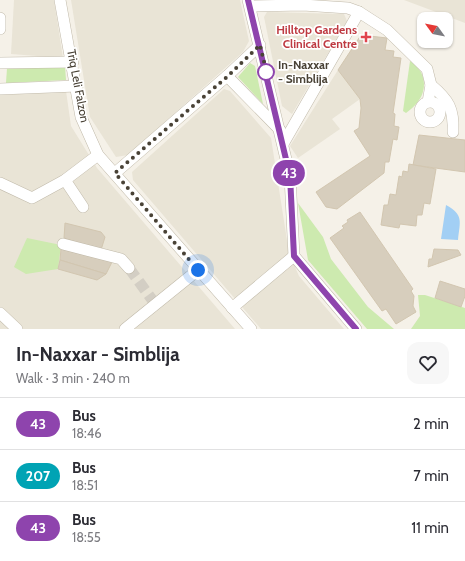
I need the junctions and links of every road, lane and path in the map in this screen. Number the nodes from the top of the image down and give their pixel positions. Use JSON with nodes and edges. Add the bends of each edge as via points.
{"nodes":[{"id":1,"x":60,"y":0,"type":"edge"},
{"id":2,"x":249,"y":3,"type":"edge"},
{"id":3,"x":359,"y":12,"type":"junction"},
{"id":4,"x":260,"y":45,"type":"junction"},
{"id":5,"x":73,"y":62,"type":"junction"},
{"id":6,"x":0,"y":63,"type":"edge"},
{"id":7,"x":228,"y":76,"type":"junction"},
{"id":8,"x":431,"y":85,"type":"junction"},
{"id":9,"x":77,"y":86,"type":"junction"},
{"id":10,"x":0,"y":89,"type":"edge"},
{"id":11,"x":428,"y":102,"type":"dead end"},
{"id":12,"x":280,"y":131,"type":"junction"},
{"id":13,"x":453,"y":132,"type":"dead end"},
{"id":14,"x":283,"y":144,"type":"junction"},
{"id":15,"x":98,"y":155,"type":"junction"},
{"id":16,"x":115,"y":173,"type":"junction"},
{"id":17,"x":65,"y":180,"type":"junction"},
{"id":18,"x":0,"y":183,"type":"edge"},
{"id":19,"x":83,"y":207,"type":"dead end"},
{"id":20,"x":63,"y":244,"type":"dead end"},
{"id":21,"x":294,"y":256,"type":"junction"},
{"id":22,"x":129,"y":268,"type":"tunnel mouth"},
{"id":23,"x":198,"y":270,"type":"junction"},
{"id":24,"x":232,"y":308,"type":"junction"},
{"id":25,"x":0,"y":313,"type":"edge"},
{"id":26,"x":17,"y":329,"type":"edge"},
{"id":27,"x":125,"y":329,"type":"edge"},
{"id":28,"x":250,"y":329,"type":"edge"},
{"id":29,"x":356,"y":329,"type":"edge"}],
"edges":[{"from":1,"to":5,"type":"street","name":"Triq Leli Falzon"},
{"from":2,"to":3,"type":"street","via":[[348,8]]},
{"from":2,"to":4,"type":"street"},
{"from":3,"to":8,"type":"street","via":[[387,30],[404,45],[426,70]]},
{"from":3,"to":14,"type":"street"},
{"from":4,"to":7,"type":"street"},
{"from":4,"to":12,"type":"street"},
{"from":5,"to":6,"type":"street"},
{"from":5,"to":9,"type":"street","name":"Triq Leli Falzon"},
{"from":7,"to":12,"type":"street"},
{"from":7,"to":16,"type":"street"},
{"from":8,"to":11,"type":"street"},
{"from":8,"to":13,"type":"street","via":[[450,105],[454,115]]},
{"from":9,"to":10,"type":"street"},
{"from":9,"to":15,"type":"street","name":"Triq Leli Falzon","via":[[81,117]]},
{"from":12,"to":14,"type":"street"},
{"from":14,"to":21,"type":"street","via":[[290,176]]},
{"from":15,"to":16,"type":"street","name":"Triq Leli Falzon"},
{"from":15,"to":17,"type":"street"},
{"from":16,"to":23,"type":"street","name":"Triq Leli Falzon"},
{"from":17,"to":18,"type":"street","via":[[32,198]]},
{"from":17,"to":19,"type":"street"},
{"from":20,"to":22,"type":"street","via":[[121,259]]},
{"from":21,"to":24,"type":"street"},
{"from":21,"to":29,"type":"street"},
{"from":23,"to":24,"type":"street","name":"Triq Leli Falzon"},
{"from":23,"to":27,"type":"street"},
{"from":24,"to":28,"type":"street","name":"Triq Leli Falzon"},
{"from":25,"to":26,"type":"street"}]}
